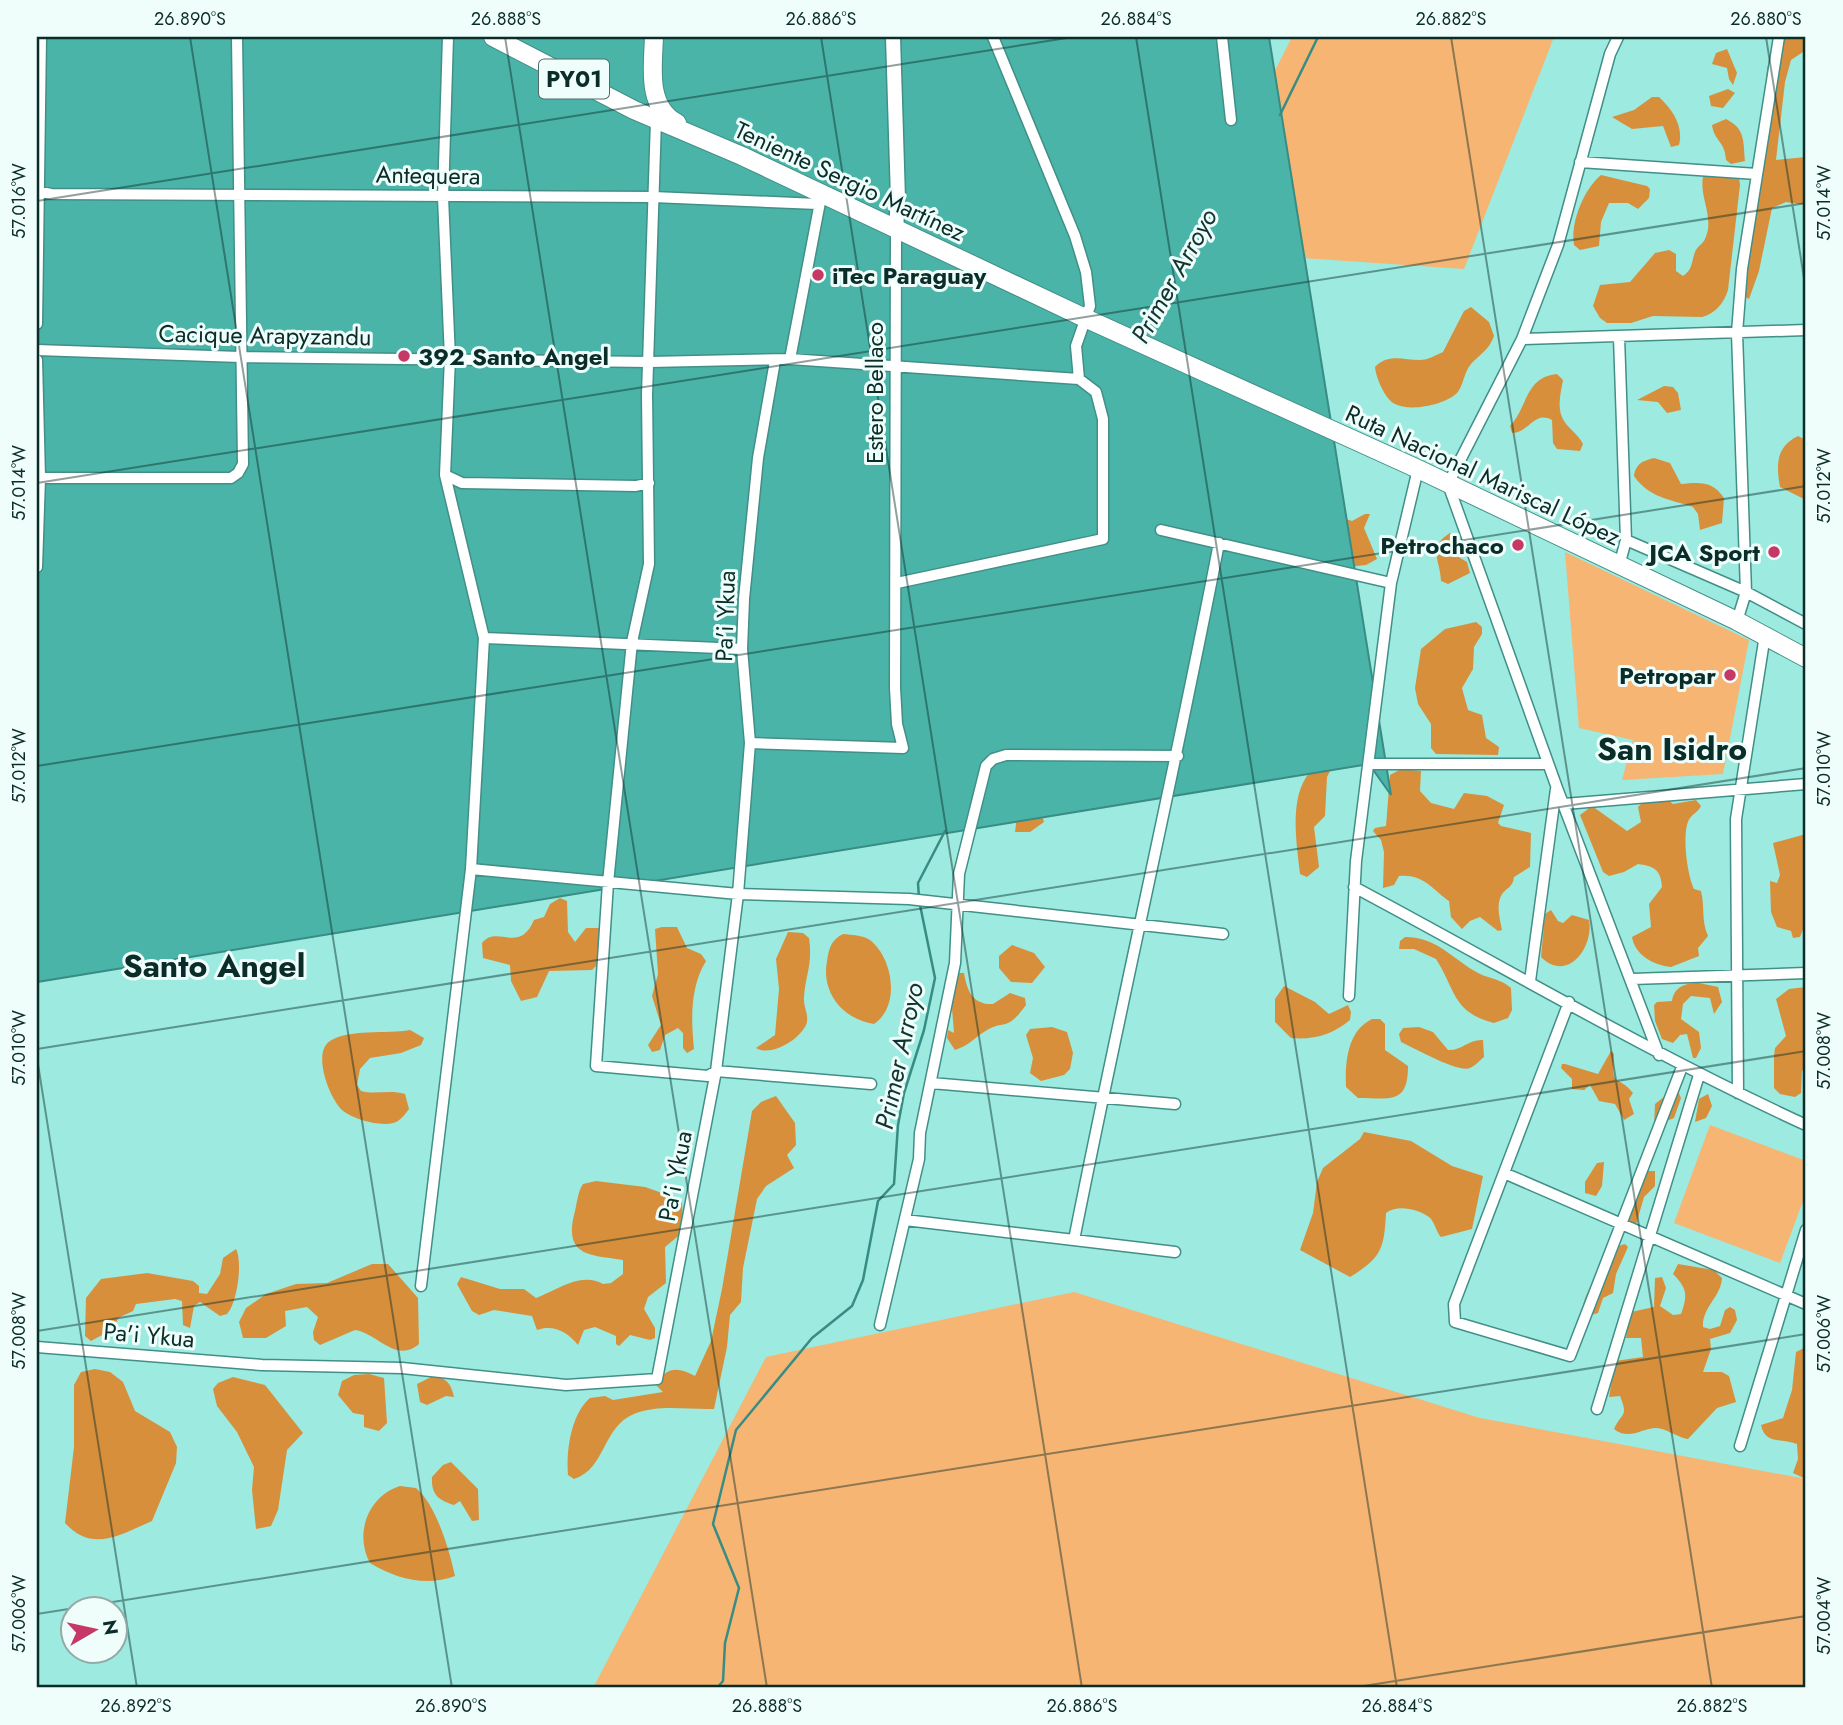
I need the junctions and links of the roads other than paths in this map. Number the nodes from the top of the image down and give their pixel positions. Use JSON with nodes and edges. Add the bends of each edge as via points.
{"nodes":[{"id":1,"x":41,"y":37,"type":"edge"},
{"id":2,"x":237,"y":37,"type":"edge"},
{"id":3,"x":448,"y":37,"type":"edge"},
{"id":4,"x":494,"y":37,"type":"edge"},
{"id":5,"x":654,"y":37,"type":"edge"},
{"id":6,"x":893,"y":37,"type":"edge"},
{"id":7,"x":993,"y":37,"type":"edge"},
{"id":8,"x":1222,"y":37,"type":"edge"},
{"id":9,"x":1618,"y":37,"type":"edge"},
{"id":10,"x":1779,"y":37,"type":"edge"},
{"id":11,"x":540,"y":61,"type":"junction"},
{"id":12,"x":653,"y":86,"type":"junction"},
{"id":13,"x":656,"y":120,"type":"junction"},
{"id":14,"x":1231,"y":120,"type":"dead end"},
{"id":15,"x":742,"y":156,"type":"junction"},
{"id":16,"x":1580,"y":162,"type":"junction"},
{"id":17,"x":1757,"y":174,"type":"junction"},
{"id":18,"x":37,"y":191,"type":"edge"},
{"id":19,"x":240,"y":194,"type":"junction"},
{"id":20,"x":443,"y":197,"type":"junction"},
{"id":21,"x":653,"y":197,"type":"junction"},
{"id":22,"x":820,"y":199,"type":"junction"},
{"id":23,"x":896,"y":229,"type":"junction"},
{"id":24,"x":1085,"y":318,"type":"junction"},
{"id":25,"x":37,"y":324,"type":"edge"},
{"id":26,"x":1806,"y":330,"type":"edge"},
{"id":27,"x":1737,"y":333,"type":"junction"},
{"id":28,"x":1619,"y":337,"type":"junction"},
{"id":29,"x":1522,"y":339,"type":"junction"},
{"id":30,"x":1137,"y":342,"type":"joint"},
{"id":31,"x":37,"y":350,"type":"edge"},
{"id":32,"x":240,"y":357,"type":"junction"},
{"id":33,"x":450,"y":358,"type":"junction"},
{"id":34,"x":790,"y":359,"type":"junction"},
{"id":35,"x":37,"y":360,"type":"edge"},
{"id":36,"x":775,"y":361,"type":"junction"},
{"id":37,"x":650,"y":362,"type":"junction"},
{"id":38,"x":896,"y":368,"type":"junction"},
{"id":39,"x":1079,"y":379,"type":"junction"},
{"id":40,"x":1418,"y":469,"type":"junction"},
{"id":41,"x":445,"y":475,"type":"junction"},
{"id":42,"x":40,"y":478,"type":"junction"},
{"id":43,"x":649,"y":483,"type":"junction"},
{"id":44,"x":1447,"y":484,"type":"junction"},
{"id":45,"x":1160,"y":530,"type":"dead end"},
{"id":46,"x":1626,"y":540,"type":"junction"},
{"id":47,"x":1219,"y":543,"type":"junction"},
{"id":48,"x":1619,"y":566,"type":"junction"},
{"id":49,"x":37,"y":567,"type":"edge"},
{"id":50,"x":897,"y":583,"type":"junction"},
{"id":51,"x":1391,"y":583,"type":"junction"},
{"id":52,"x":1746,"y":592,"type":"junction"},
{"id":53,"x":1737,"y":621,"type":"junction"},
{"id":54,"x":1806,"y":624,"type":"edge"},
{"id":55,"x":1765,"y":635,"type":"junction"},
{"id":56,"x":484,"y":638,"type":"junction"},
{"id":57,"x":632,"y":642,"type":"junction"},
{"id":58,"x":742,"y":649,"type":"junction"},
{"id":59,"x":1806,"y":658,"type":"edge"},
{"id":60,"x":750,"y":743,"type":"junction"},
{"id":61,"x":1178,"y":756,"type":"junction"},
{"id":62,"x":1369,"y":764,"type":"junction"},
{"id":63,"x":1548,"y":764,"type":"junction"},
{"id":64,"x":1806,"y":784,"type":"edge"},
{"id":65,"x":1557,"y":788,"type":"junction"},
{"id":66,"x":1739,"y":789,"type":"junction"},
{"id":67,"x":1564,"y":804,"type":"junction"},
{"id":68,"x":471,"y":869,"type":"junction"},
{"id":69,"x":608,"y":883,"type":"junction"},
{"id":70,"x":1354,"y":887,"type":"junction"},
{"id":71,"x":738,"y":894,"type":"junction"},
{"id":72,"x":958,"y":904,"type":"junction"},
{"id":73,"x":1137,"y":924,"type":"junction"},
{"id":74,"x":1223,"y":934,"type":"dead end"},
{"id":75,"x":1806,"y":973,"type":"edge"},
{"id":76,"x":1737,"y":975,"type":"junction"},
{"id":77,"x":1632,"y":979,"type":"junction"},
{"id":78,"x":1530,"y":981,"type":"junction"},
{"id":79,"x":1349,"y":996,"type":"dead end"},
{"id":80,"x":1569,"y":1002,"type":"junction"},
{"id":81,"x":1659,"y":1055,"type":"junction"},
{"id":82,"x":1682,"y":1067,"type":"junction"},
{"id":83,"x":716,"y":1071,"type":"junction"},
{"id":84,"x":1699,"y":1075,"type":"junction"},
{"id":85,"x":931,"y":1083,"type":"junction"},
{"id":86,"x":871,"y":1084,"type":"dead end"},
{"id":87,"x":1738,"y":1093,"type":"junction"},
{"id":88,"x":1102,"y":1097,"type":"junction"},
{"id":89,"x":1175,"y":1104,"type":"dead end"},
{"id":90,"x":1806,"y":1125,"type":"edge"},
{"id":91,"x":1504,"y":1173,"type":"junction"},
{"id":92,"x":905,"y":1220,"type":"junction"},
{"id":93,"x":1621,"y":1225,"type":"junction"},
{"id":94,"x":1806,"y":1230,"type":"edge"},
{"id":95,"x":1649,"y":1238,"type":"junction"},
{"id":96,"x":1074,"y":1240,"type":"junction"},
{"id":97,"x":1175,"y":1252,"type":"dead end"},
{"id":98,"x":421,"y":1286,"type":"dead end"},
{"id":99,"x":1786,"y":1295,"type":"junction"},
{"id":100,"x":1806,"y":1304,"type":"edge"},
{"id":101,"x":880,"y":1325,"type":"dead end"},
{"id":102,"x":37,"y":1347,"type":"edge"},
{"id":103,"x":1597,"y":1409,"type":"dead end"},
{"id":104,"x":1740,"y":1446,"type":"dead end"}],
"edges":[{"from":1,"to":18,"type":"street"},
{"from":2,"to":19,"type":"street"},
{"from":3,"to":20,"type":"street"},
{"from":4,"to":11,"type":"highway","number":"PY01"},
{"from":5,"to":12,"type":"highway"},
{"from":6,"to":23,"type":"street","name":"Estero Bellaco"},
{"from":7,"to":24,"type":"street","via":[[1075,236],[1090,306]]},
{"from":8,"to":14,"type":"street"},
{"from":9,"to":16,"type":"street"},
{"from":10,"to":17,"type":"street"},
{"from":11,"to":12,"type":"highway","via":[[627,99],[641,98]]},
{"from":11,"to":13,"type":"highway","number":"PY01"},
{"from":12,"to":15,"type":"highway","via":[[663,113],[673,121]]},
{"from":13,"to":15,"type":"highway","name":"Teniente Sergio Martínez","number":"PY01"},
{"from":13,"to":21,"type":"street"},
{"from":15,"to":22,"type":"highway","name":"Teniente Sergio Martínez","number":"PY01"},
{"from":16,"to":17,"type":"street"},
{"from":16,"to":29,"type":"street","via":[[1558,245]]},
{"from":17,"to":27,"type":"street"},
{"from":18,"to":19,"type":"street","name":"Antequera"},
{"from":18,"to":25,"type":"street"},
{"from":19,"to":20,"type":"street","name":"Antequera"},
{"from":19,"to":32,"type":"street"},
{"from":20,"to":21,"type":"street","name":"Antequera"},
{"from":20,"to":33,"type":"street"},
{"from":21,"to":22,"type":"street","name":"Antequera"},
{"from":21,"to":37,"type":"street"},
{"from":22,"to":23,"type":"highway","name":"Teniente Sergio Martínez","number":"PY01"},
{"from":22,"to":34,"type":"street"},
{"from":23,"to":24,"type":"highway","name":"Teniente Sergio Martínez","number":"PY01"},
{"from":23,"to":38,"type":"street","name":"Estero Bellaco"},
{"from":24,"to":30,"type":"highway","name":"Teniente Sergio Martínez","number":"PY01"},
{"from":24,"to":39,"type":"street","via":[[1076,346]]},
{"from":26,"to":27,"type":"street"},
{"from":27,"to":28,"type":"street"},
{"from":27,"to":52,"type":"street"},
{"from":28,"to":29,"type":"street"},
{"from":28,"to":46,"type":"street"},
{"from":29,"to":44,"type":"street"},
{"from":30,"to":40,"type":"highway","name":"Ruta Nacional Mariscal López","number":"PY01"},
{"from":31,"to":32,"type":"street","name":"Cacique Arapyzandu"},
{"from":32,"to":33,"type":"street","name":"Cacique Arapyzandu"},
{"from":32,"to":42,"type":"street","via":[[245,455],[231,478]]},
{"from":33,"to":37,"type":"street","name":"Cacique Arapyzandu"},
{"from":33,"to":41,"type":"street"},
{"from":34,"to":36,"type":"street","name":"Cacique Arapyzandu"},
{"from":34,"to":38,"type":"street","name":"Cacique Arapyzandu"},
{"from":35,"to":42,"type":"street"},
{"from":36,"to":37,"type":"street","name":"Cacique Arapyzandu"},
{"from":36,"to":58,"type":"street","name":"Pa'i Ykua","via":[[758,458]]},
{"from":37,"to":43,"type":"street"},
{"from":38,"to":39,"type":"street","name":"Cacique Arapyzandu"},
{"from":38,"to":50,"type":"street","name":"Estero Bellaco"},
{"from":39,"to":50,"type":"street","via":[[1096,392],[1103,419],[1103,538]]},
{"from":40,"to":44,"type":"highway","name":"Ruta Nacional Mariscal López","number":"PY01"},
{"from":40,"to":51,"type":"street"},
{"from":41,"to":43,"type":"street","via":[[463,483]]},
{"from":41,"to":56,"type":"street"},
{"from":42,"to":49,"type":"street"},
{"from":43,"to":57,"type":"street","via":[[649,564]]},
{"from":44,"to":48,"type":"highway","name":"Ruta Nacional Mariscal López","number":"PY01"},
{"from":44,"to":63,"type":"street"},
{"from":45,"to":47,"type":"street"},
{"from":46,"to":48,"type":"street"},
{"from":46,"to":52,"type":"street"},
{"from":47,"to":51,"type":"street"},
{"from":47,"to":61,"type":"street"},
{"from":48,"to":53,"type":"highway","name":"Ruta Nacional Mariscal López","number":"PY01"},
{"from":50,"to":60,"type":"street","name":"Estero Bellaco","via":[[895,688],[903,748]]},
{"from":51,"to":62,"type":"street"},
{"from":52,"to":53,"type":"street"},
{"from":52,"to":54,"type":"street"},
{"from":53,"to":55,"type":"highway","name":"Ruta Nacional Mariscal López","number":"PY01"},
{"from":55,"to":59,"type":"highway","name":"Ruta Nacional Mariscal López","number":"PY01"},
{"from":55,"to":66,"type":"street"},
{"from":56,"to":57,"type":"street"},
{"from":56,"to":68,"type":"street"},
{"from":57,"to":58,"type":"street"},
{"from":57,"to":69,"type":"street"},
{"from":58,"to":60,"type":"street","name":"Pa'i Ykua"},
{"from":60,"to":71,"type":"street","name":"Pa'i Ykua"},
{"from":61,"to":72,"type":"street","via":[[1006,755],[993,759],[986,766],[959,874]]},
{"from":61,"to":73,"type":"street"},
{"from":62,"to":63,"type":"street"},
{"from":62,"to":70,"type":"street"},
{"from":63,"to":65,"type":"street"},
{"from":64,"to":66,"type":"street"},
{"from":65,"to":67,"type":"street"},
{"from":65,"to":78,"type":"street"},
{"from":66,"to":67,"type":"street"},
{"from":66,"to":76,"type":"street"},
{"from":67,"to":77,"type":"street"},
{"from":68,"to":69,"type":"street"},
{"from":68,"to":98,"type":"street"},
{"from":69,"to":71,"type":"street"},
{"from":69,"to":83,"type":"street","via":[[596,1066],[708,1076]]},
{"from":70,"to":78,"type":"street"},
{"from":70,"to":79,"type":"street"},
{"from":71,"to":72,"type":"street"},
{"from":71,"to":83,"type":"street","name":"Pa'i Ykua"},
{"from":72,"to":73,"type":"street"},
{"from":72,"to":85,"type":"street","via":[[955,962]]},
{"from":73,"to":74,"type":"street"},
{"from":73,"to":88,"type":"street"},
{"from":75,"to":76,"type":"street"},
{"from":76,"to":77,"type":"street"},
{"from":76,"to":87,"type":"street"},
{"from":77,"to":81,"type":"street"},
{"from":78,"to":80,"type":"street"},
{"from":80,"to":81,"type":"street"},
{"from":80,"to":91,"type":"street"},
{"from":81,"to":82,"type":"street"},
{"from":82,"to":84,"type":"street"},
{"from":82,"to":93,"type":"street"},
{"from":83,"to":86,"type":"street"},
{"from":83,"to":102,"type":"street","name":"Pa'i Ykua","via":[[657,1379],[566,1385],[402,1368],[262,1365]]},
{"from":84,"to":87,"type":"street"},
{"from":84,"to":95,"type":"street"},
{"from":85,"to":88,"type":"street"},
{"from":85,"to":92,"type":"street"},
{"from":87,"to":90,"type":"street"},
{"from":88,"to":89,"type":"street"},
{"from":88,"to":96,"type":"street"},
{"from":91,"to":93,"type":"street"},
{"from":91,"to":93,"type":"street","via":[[1454,1304],[1455,1322],[1570,1356]]},
{"from":92,"to":96,"type":"street"},
{"from":92,"to":101,"type":"street"},
{"from":93,"to":95,"type":"street"},
{"from":94,"to":99,"type":"street"},
{"from":95,"to":99,"type":"street"},
{"from":95,"to":103,"type":"street"},
{"from":96,"to":97,"type":"street"},
{"from":99,"to":100,"type":"street"},
{"from":99,"to":104,"type":"street"}]}
